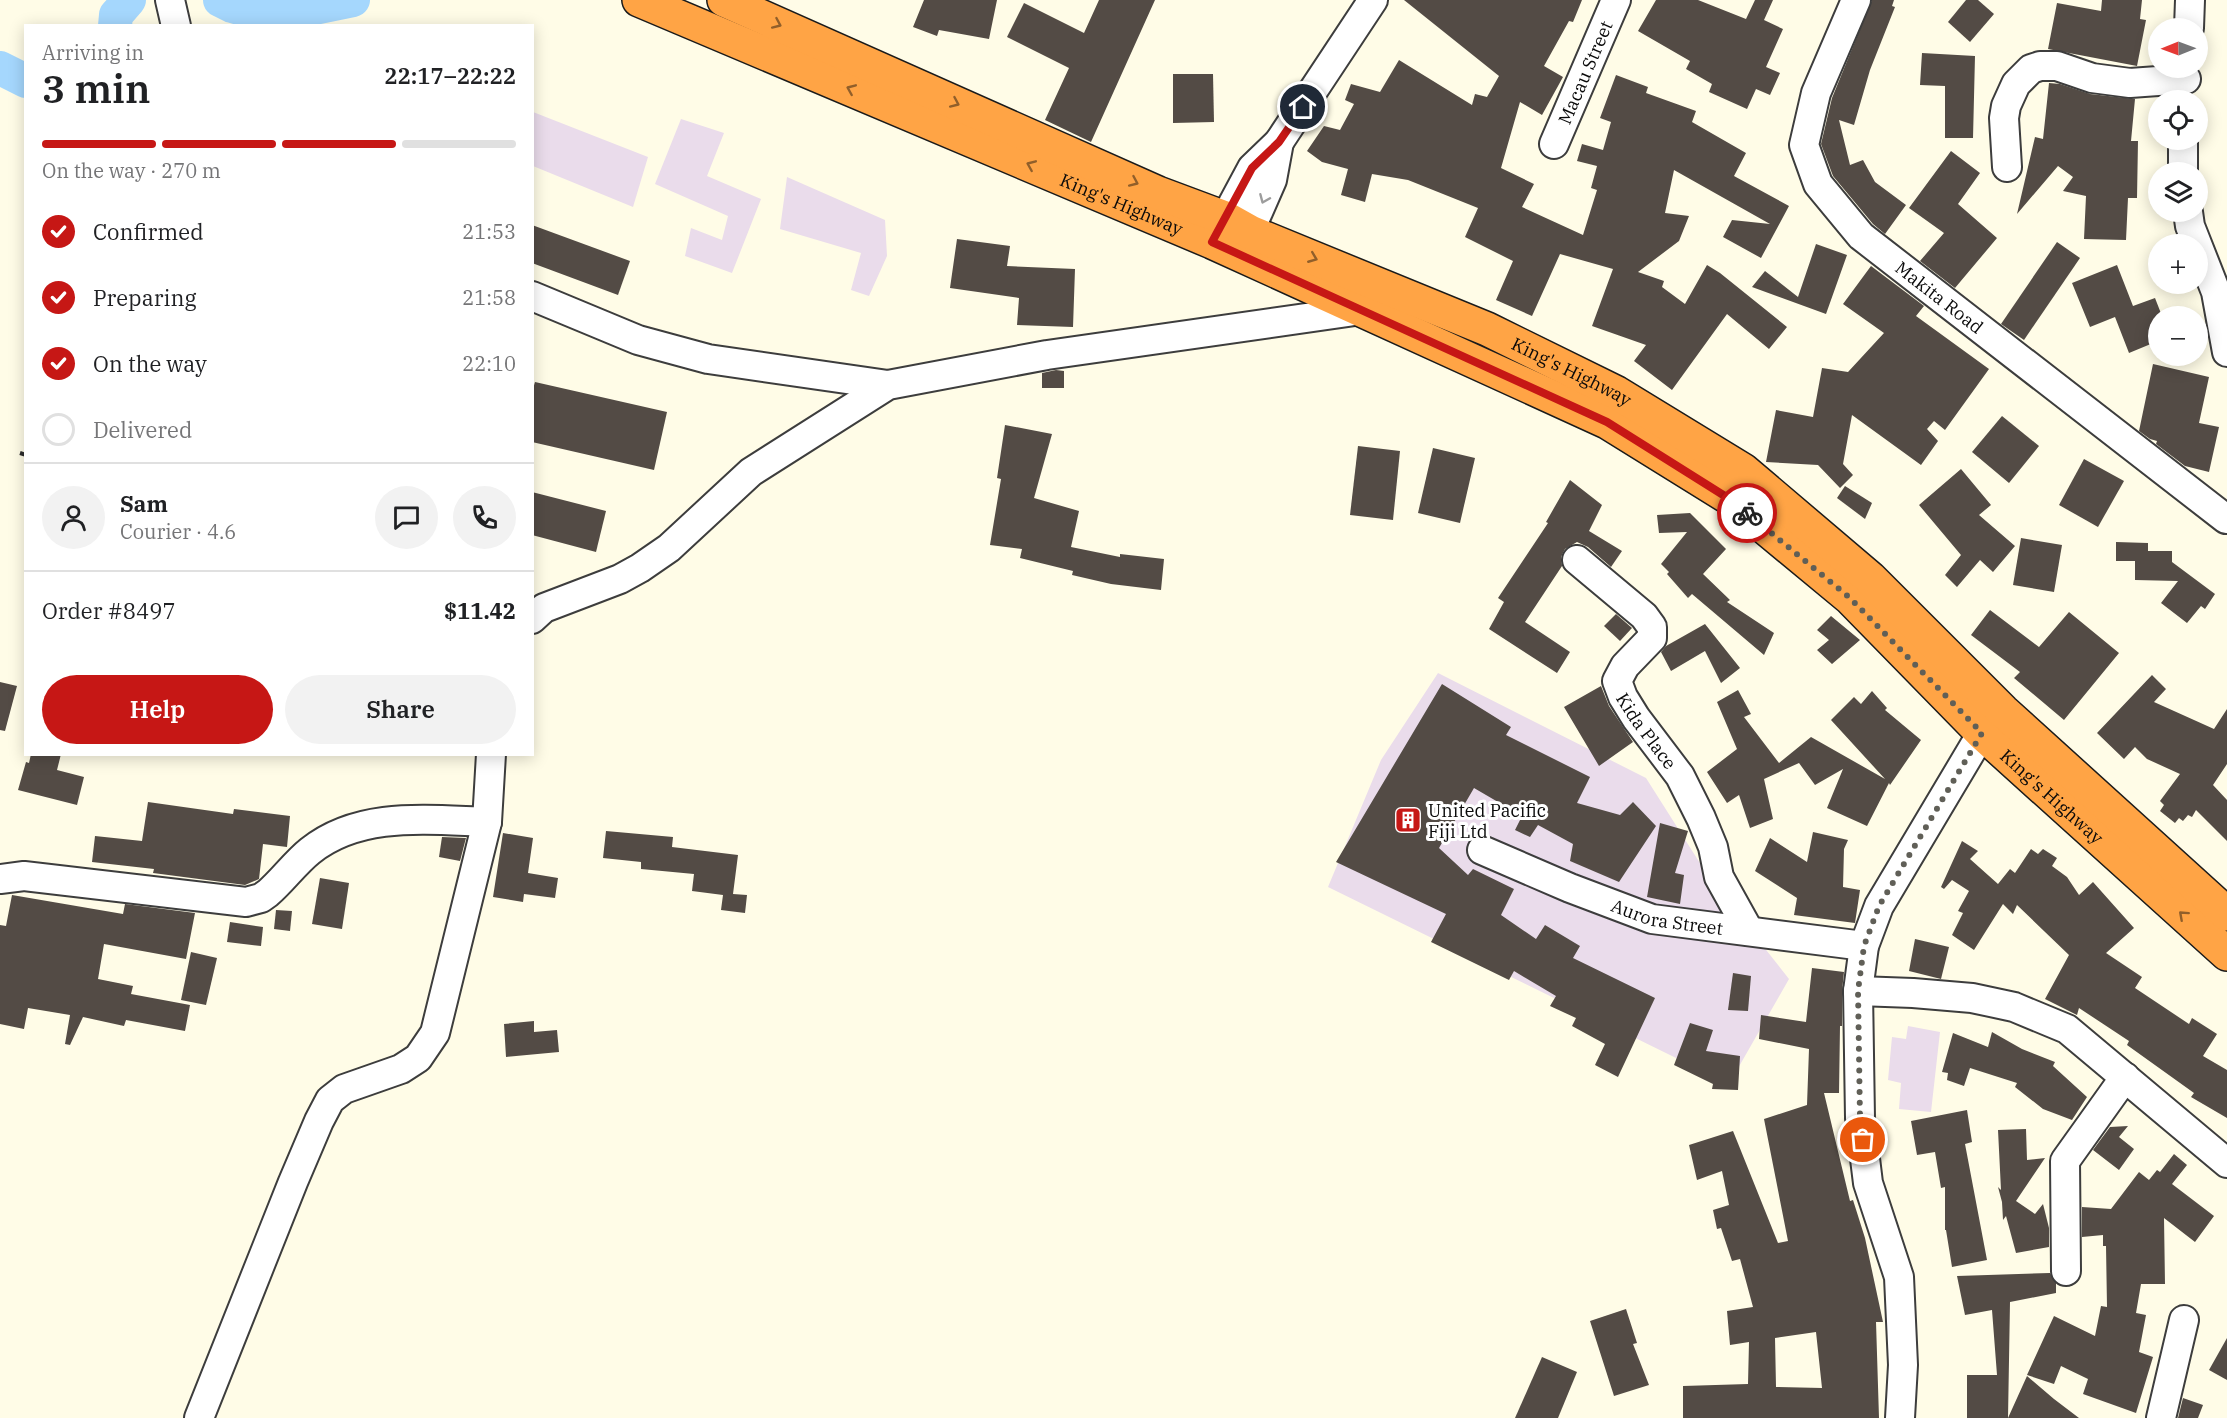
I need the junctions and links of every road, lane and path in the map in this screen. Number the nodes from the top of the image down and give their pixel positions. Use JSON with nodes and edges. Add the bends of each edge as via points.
{"nodes":[{"id":1,"x":639,"y":0,"type":"edge"},
{"id":2,"x":724,"y":0,"type":"edge"},
{"id":3,"x":1373,"y":0,"type":"edge"},
{"id":4,"x":1616,"y":0,"type":"edge"},
{"id":5,"x":1856,"y":0,"type":"edge"},
{"id":6,"x":2190,"y":0,"type":"edge"},
{"id":7,"x":2189,"y":18,"type":"edge"},
{"id":8,"x":2186,"y":82,"type":"edge"},
{"id":9,"x":1554,"y":144,"type":"dead end"},
{"id":10,"x":2007,"y":167,"type":"dead end"},
{"id":11,"x":2189,"y":222,"type":"edge"},
{"id":12,"x":1231,"y":237,"type":"junction"},
{"id":13,"x":534,"y":297,"type":"edge"},
{"id":14,"x":1362,"y":310,"type":"junction"},
{"id":15,"x":2227,"y":352,"type":"edge"},
{"id":16,"x":888,"y":385,"type":"junction"},
{"id":17,"x":20,"y":453,"type":"dead end"},
{"id":18,"x":24,"y":454,"type":"edge"},
{"id":19,"x":2227,"y":489,"type":"edge"},
{"id":20,"x":2226,"y":525,"type":"edge"},
{"id":21,"x":1577,"y":560,"type":"dead end"},
{"id":22,"x":536,"y":609,"type":"edge"},
{"id":23,"x":1992,"y":722,"type":"junction"},
{"id":24,"x":491,"y":756,"type":"edge"},
{"id":25,"x":487,"y":822,"type":"junction"},
{"id":26,"x":1482,"y":850,"type":"dead end"},
{"id":27,"x":0,"y":879,"type":"edge"},
{"id":28,"x":2227,"y":914,"type":"edge"},
{"id":29,"x":1749,"y":931,"type":"junction"},
{"id":30,"x":1864,"y":946,"type":"junction"},
{"id":31,"x":2227,"y":954,"type":"edge"},
{"id":32,"x":1858,"y":991,"type":"junction"},
{"id":33,"x":2125,"y":1077,"type":"junction"},
{"id":34,"x":2227,"y":1163,"type":"edge"},
{"id":35,"x":2066,"y":1271,"type":"dead end"},
{"id":36,"x":2184,"y":1320,"type":"dead end"},
{"id":37,"x":199,"y":1418,"type":"edge"},
{"id":38,"x":1900,"y":1418,"type":"edge"},
{"id":39,"x":2161,"y":1418,"type":"edge"}],
"edges":[{"from":12,"to":1,"type":"highway","name":"King's Highway","one_way":true},
{"from":2,"to":12,"type":"highway","name":"King's Highway","one_way":true,"via":[[1158,193]]},
{"from":3,"to":12,"type":"street","via":[[1279,142],[1252,168]]},
{"from":4,"to":9,"type":"street","name":"Macau Street"},
{"from":5,"to":20,"type":"street","name":"Makita Road","via":[[1816,93],[1804,145],[1818,184],[1861,236]]},
{"from":6,"to":7,"type":"street"},
{"from":8,"to":10,"type":"street","via":[[2130,83],[2092,78],[2057,66],[2031,69],[2016,84],[2006,106]]},
{"from":11,"to":15,"type":"street","via":[[2216,292]]},
{"from":12,"to":14,"type":"highway","name":"King's Highway"},
{"from":12,"to":23,"type":"highway","name":"King's Highway","one_way":true,"via":[[1487,329],[1617,393],[1743,470],[1870,578]]},
{"from":13,"to":16,"type":"street","via":[[638,340],[708,359]]},
{"from":14,"to":16,"type":"street","via":[[1047,355]]},
{"from":14,"to":23,"type":"highway","name":"King's Highway","via":[[1607,422],[1728,498]]},
{"from":16,"to":22,"type":"street","via":[[751,472],[669,548],[640,568]]},
{"from":17,"to":18,"type":"path"},
{"from":19,"to":20,"type":"street"},
{"from":21,"to":29,"type":"street","name":"Kida Place","via":[[1652,627],[1652,638],[1625,666],[1617,681],[1636,718],[1680,776],[1713,847],[1719,877]]},
{"from":23,"to":28,"type":"highway","name":"King's Highway"},
{"from":23,"to":30,"type":"street","via":[[1879,906]]},
{"from":31,"to":23,"type":"highway","name":"King's Highway","one_way":true},
{"from":24,"to":25,"type":"street"},
{"from":25,"to":27,"type":"street","via":[[385,822],[348,830],[309,852],[261,898],[246,902],[24,876]]},
{"from":25,"to":37,"type":"street","via":[[435,1033],[418,1058],[401,1069],[344,1089],[330,1101],[293,1182]]},
{"from":26,"to":29,"type":"street","name":"Aurora Street","via":[[1652,919]]},
{"from":29,"to":30,"type":"street","name":"Aurora Street"},
{"from":30,"to":32,"type":"street"},
{"from":32,"to":33,"type":"street","via":[[1972,998],[2014,1007],[2067,1029]]},
{"from":32,"to":38,"type":"street","via":[[1860,1118],[1868,1183],[1899,1277],[1904,1365]]},
{"from":33,"to":34,"type":"street"},
{"from":33,"to":35,"type":"street","via":[[2065,1161]]},
{"from":36,"to":39,"type":"street"}]}
